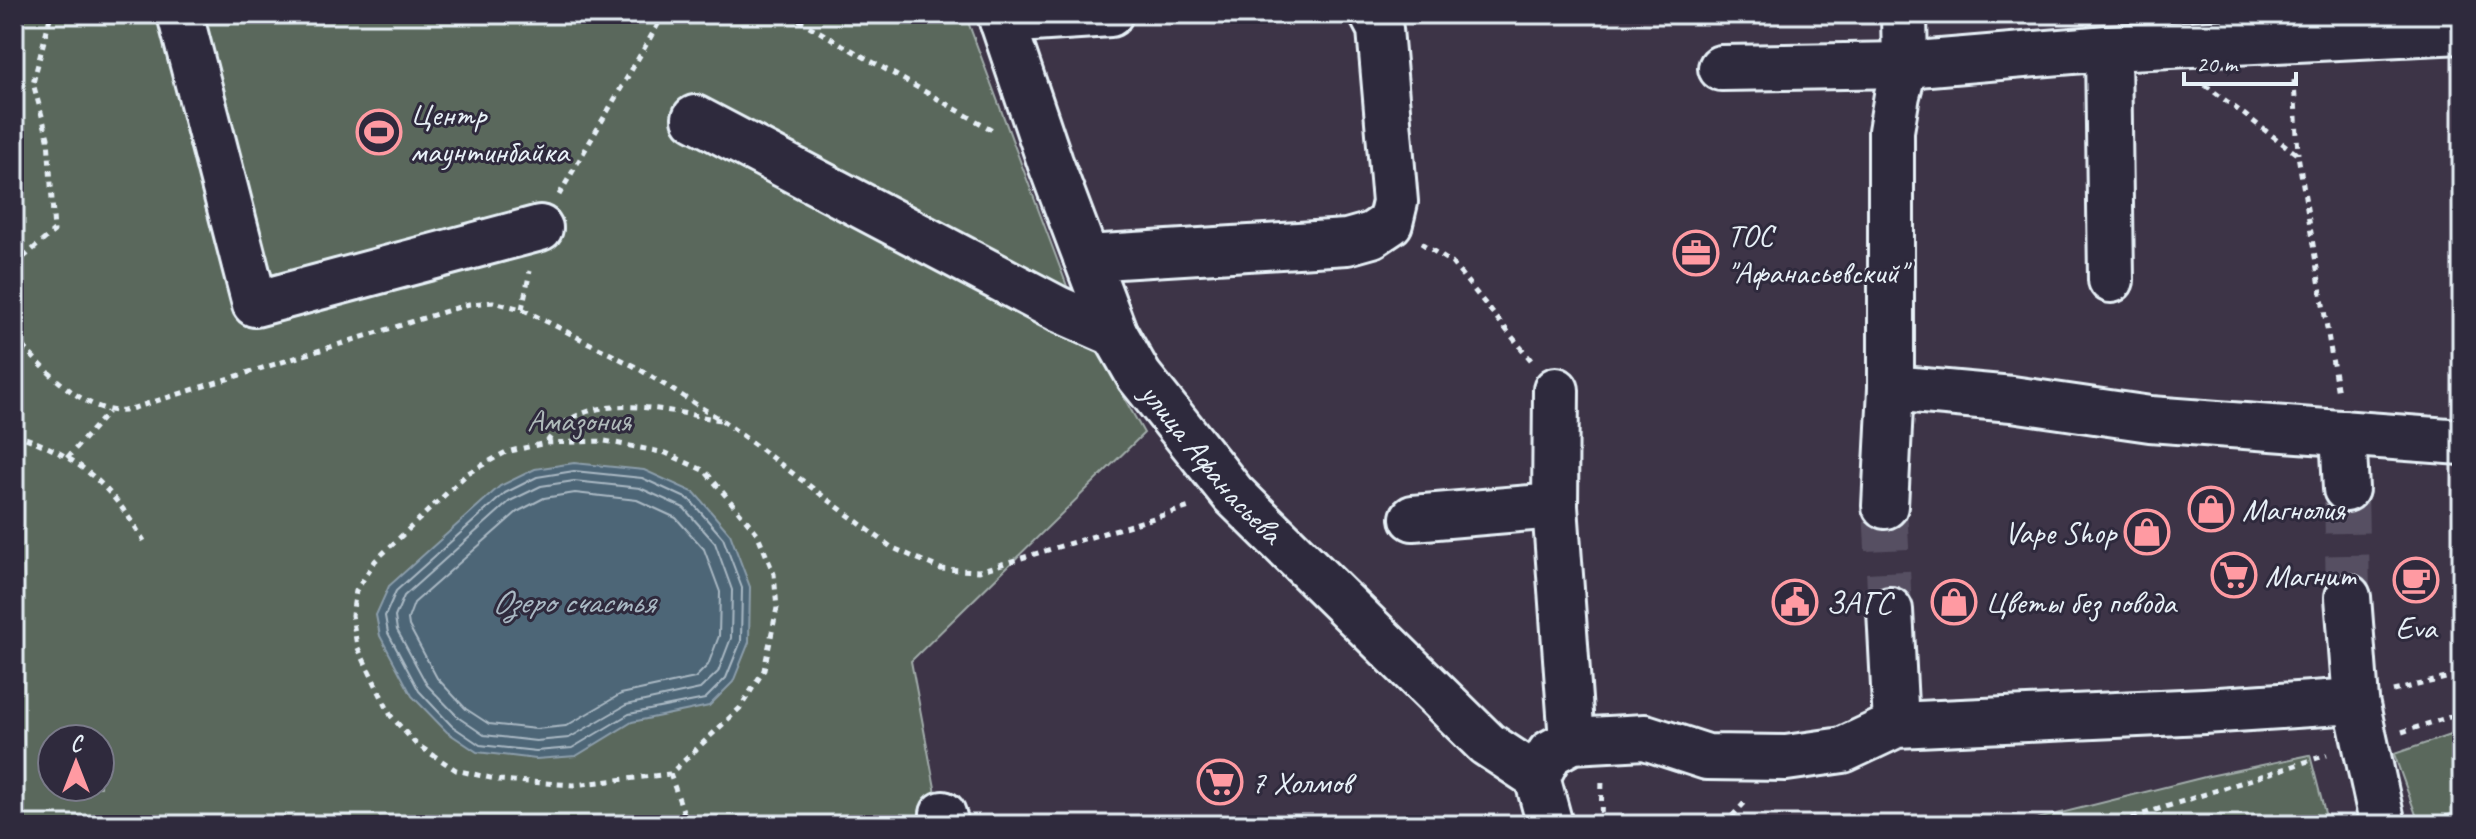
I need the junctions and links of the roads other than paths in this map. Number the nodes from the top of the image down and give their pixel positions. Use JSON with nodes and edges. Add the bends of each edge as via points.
{"nodes":[{"id":1,"x":180,"y":14,"type":"edge"},
{"id":2,"x":1110,"y":14,"type":"edge"},
{"id":3,"x":1372,"y":14,"type":"edge"},
{"id":4,"x":1904,"y":14,"type":"edge"},
{"id":5,"x":1001,"y":18,"type":"edge"},
{"id":6,"x":2151,"y":30,"type":"edge"},
{"id":7,"x":2462,"y":31,"type":"edge"},
{"id":8,"x":2108,"y":48,"type":"junction"},
{"id":9,"x":1905,"y":65,"type":"junction"},
{"id":10,"x":1721,"y":68,"type":"dead end"},
{"id":11,"x":695,"y":118,"type":"dead end"},
{"id":12,"x":540,"y":228,"type":"road end"},
{"id":13,"x":1086,"y":258,"type":"junction"},
{"id":14,"x":2111,"y":280,"type":"dead end"},
{"id":15,"x":1115,"y":334,"type":"junction"},
{"id":16,"x":1891,"y":388,"type":"junction"},
{"id":17,"x":1556,"y":390,"type":"road end"},
{"id":18,"x":2343,"y":433,"type":"junction"},
{"id":19,"x":2462,"y":442,"type":"edge"},
{"id":20,"x":2346,"y":489,"type":"tunnel mouth"},
{"id":21,"x":1555,"y":506,"type":"junction"},
{"id":22,"x":1885,"y":506,"type":"tunnel mouth"},
{"id":23,"x":1413,"y":518,"type":"dead end"},
{"id":24,"x":2348,"y":597,"type":"tunnel mouth"},
{"id":25,"x":1890,"y":610,"type":"tunnel mouth"},
{"id":26,"x":2356,"y":701,"type":"junction"},
{"id":27,"x":1896,"y":725,"type":"junction"},
{"id":28,"x":1572,"y":741,"type":"junction"},
{"id":29,"x":1537,"y":777,"type":"junction"},
{"id":30,"x":1550,"y":825,"type":"edge"},
{"id":31,"x":2383,"y":825,"type":"edge"}],
"edges":[{"from":1,"to":12,"type":"street","via":[[255,304]]},
{"from":2,"to":5,"type":"street"},
{"from":3,"to":13,"type":"street","via":[[1380,29],[1383,60],[1395,202],[1390,223],[1347,242]]},
{"from":4,"to":9,"type":"street"},
{"from":5,"to":13,"type":"street","name":"улица Афанасьева"},
{"from":6,"to":7,"type":"street","via":[[2292,38]]},
{"from":6,"to":8,"type":"street"},
{"from":8,"to":9,"type":"street"},
{"from":8,"to":14,"type":"street"},
{"from":9,"to":10,"type":"street"},
{"from":9,"to":16,"type":"street","via":[[1891,131]]},
{"from":11,"to":15,"type":"street"},
{"from":13,"to":15,"type":"street","name":"улица Афанасьева"},
{"from":15,"to":29,"type":"street","name":"улица Афанасьева","via":[[1139,376],[1233,494],[1487,744]]},
{"from":16,"to":18,"type":"street","via":[[2150,419]]},
{"from":16,"to":22,"type":"street"},
{"from":17,"to":21,"type":"street"},
{"from":18,"to":19,"type":"street"},
{"from":18,"to":20,"type":"street"},
{"from":21,"to":23,"type":"street"},
{"from":21,"to":28,"type":"street"},
{"from":24,"to":26,"type":"street"},
{"from":25,"to":27,"type":"street"},
{"from":26,"to":27,"type":"street"},
{"from":26,"to":31,"type":"street"},
{"from":27,"to":28,"type":"street","via":[[1843,750],[1786,758],[1707,757],[1645,737]]},
{"from":28,"to":29,"type":"street","via":[[1550,753]]},
{"from":29,"to":30,"type":"street"}]}
